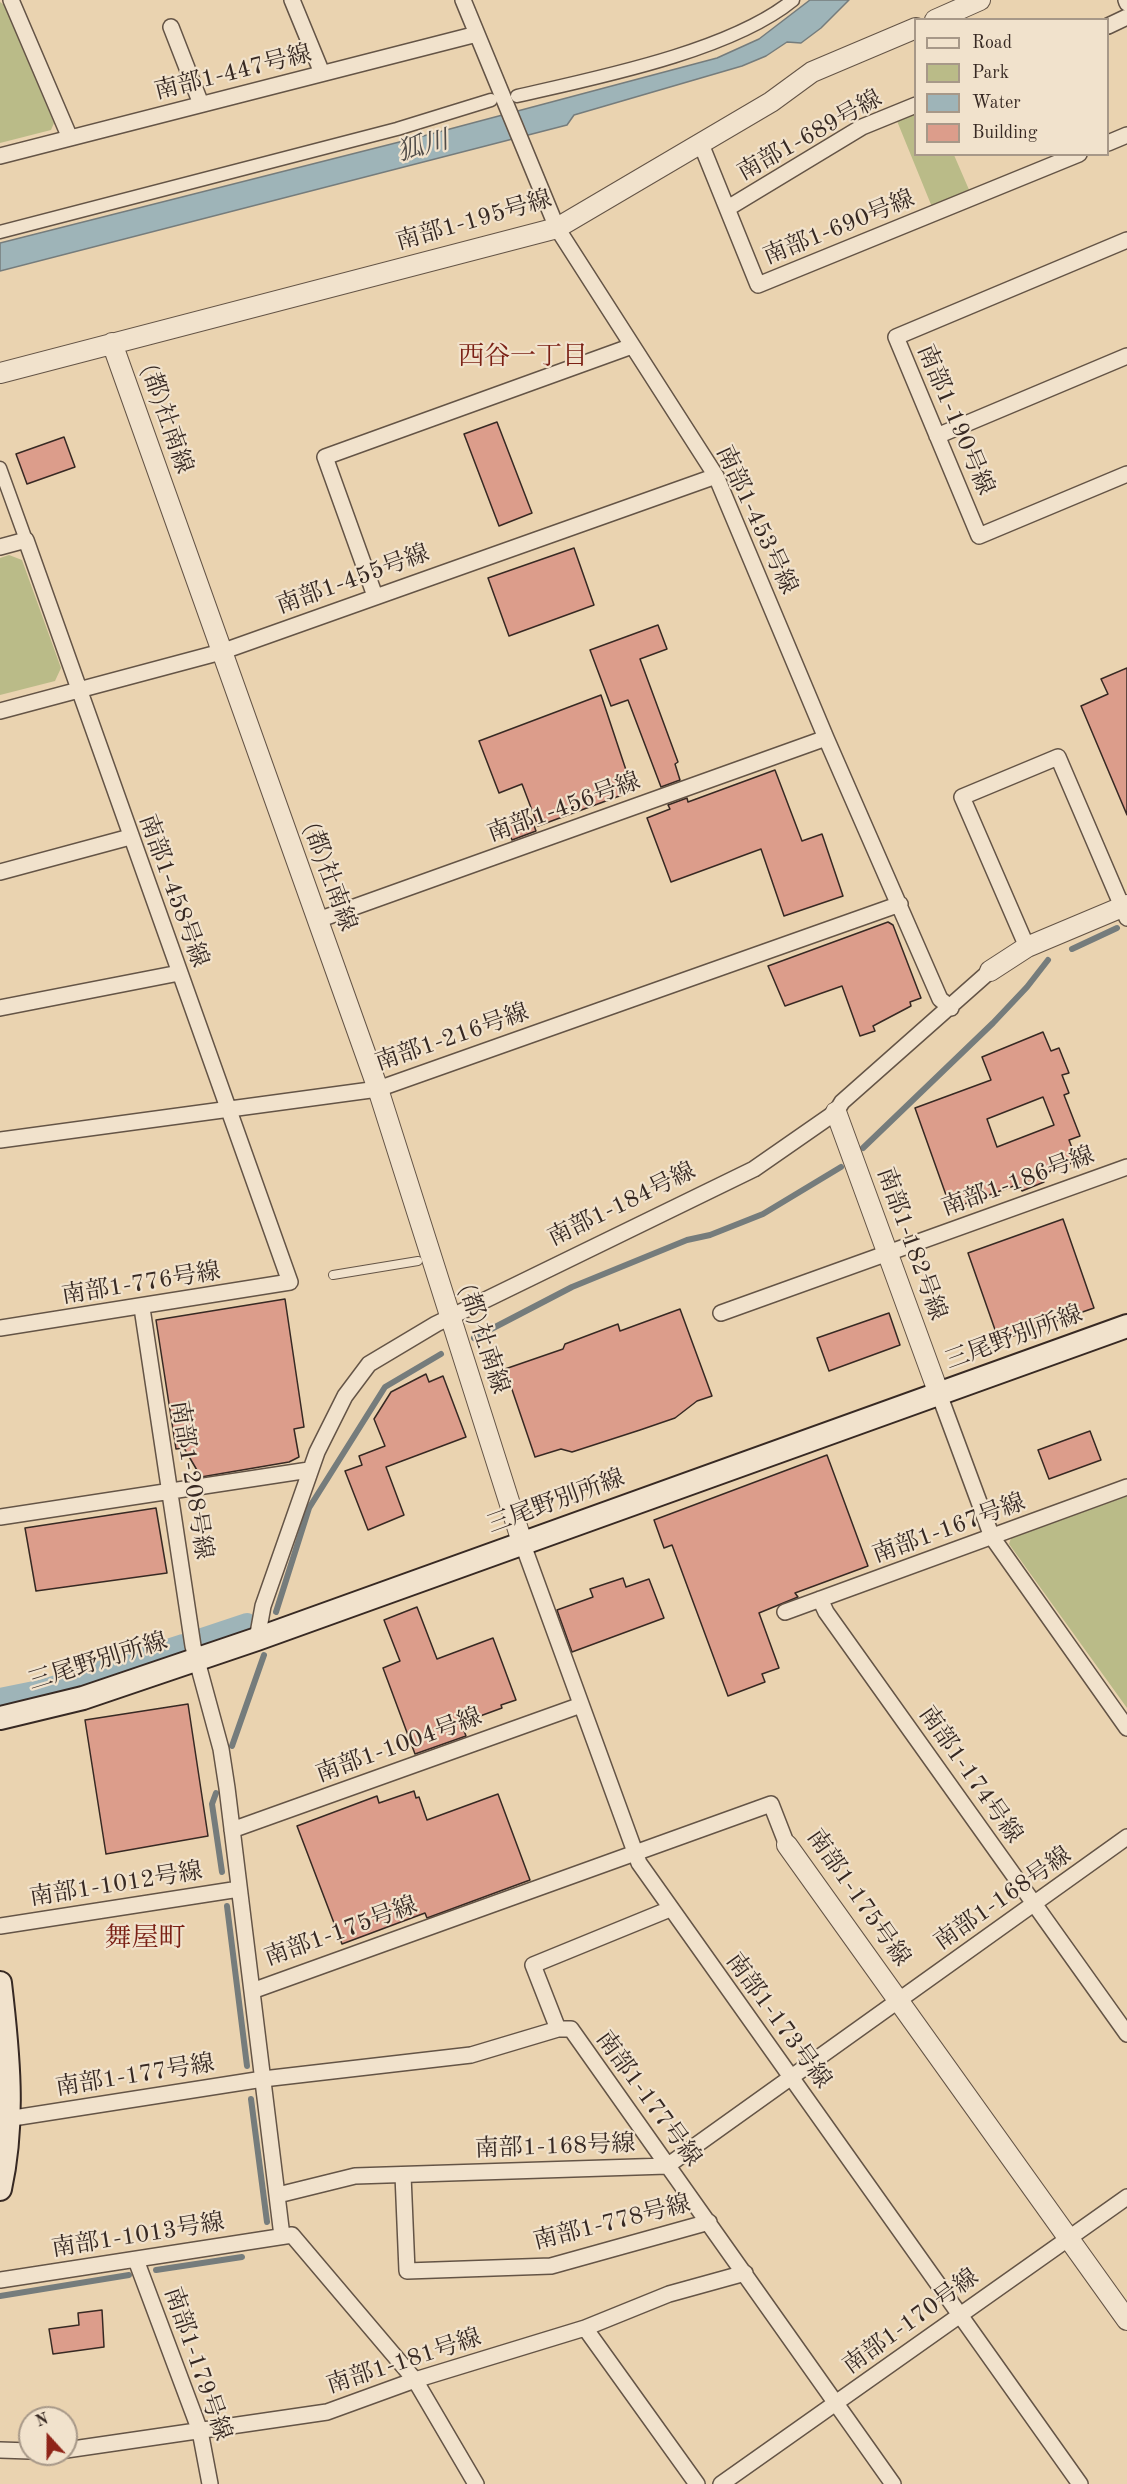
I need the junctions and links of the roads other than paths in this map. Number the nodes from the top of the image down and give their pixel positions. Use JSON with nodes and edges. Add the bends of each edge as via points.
{"nodes":[{"id":1,"x":11,"y":0,"type":"edge"},
{"id":2,"x":292,"y":0,"type":"edge"},
{"id":3,"x":463,"y":0,"type":"edge"},
{"id":4,"x":793,"y":0,"type":"edge"},
{"id":5,"x":980,"y":0,"type":"edge"},
{"id":6,"x":1127,"y":17,"type":"edge"},
{"id":7,"x":940,"y":18,"type":"edge"},
{"id":8,"x":1109,"y":25,"type":"edge"},
{"id":9,"x":171,"y":27,"type":"dead end"},
{"id":10,"x":914,"y":28,"type":"edge"},
{"id":11,"x":477,"y":34,"type":"junction"},
{"id":12,"x":322,"y":73,"type":"junction"},
{"id":13,"x":504,"y":100,"type":"junction"},
{"id":14,"x":201,"y":104,"type":"junction"},
{"id":15,"x":914,"y":105,"type":"edge"},
{"id":16,"x":1127,"y":135,"type":"edge"},
{"id":17,"x":70,"y":138,"type":"junction"},
{"id":18,"x":1109,"y":142,"type":"edge"},
{"id":19,"x":702,"y":144,"type":"junction"},
{"id":20,"x":0,"y":156,"type":"edge"},
{"id":21,"x":1074,"y":156,"type":"edge"},
{"id":22,"x":728,"y":208,"type":"junction"},
{"id":23,"x":557,"y":228,"type":"junction"},
{"id":24,"x":0,"y":232,"type":"edge"},
{"id":25,"x":1127,"y":240,"type":"edge"},
{"id":26,"x":112,"y":344,"type":"junction"},
{"id":27,"x":632,"y":346,"type":"junction"},
{"id":28,"x":1127,"y":356,"type":"edge"},
{"id":29,"x":0,"y":373,"type":"edge"},
{"id":30,"x":937,"y":436,"type":"junction"},
{"id":31,"x":0,"y":468,"type":"edge"},
{"id":32,"x":1127,"y":474,"type":"edge"},
{"id":33,"x":716,"y":476,"type":"junction"},
{"id":34,"x":26,"y":540,"type":"junction"},
{"id":35,"x":0,"y":547,"type":"edge"},
{"id":36,"x":375,"y":596,"type":"junction"},
{"id":37,"x":221,"y":652,"type":"junction"},
{"id":38,"x":78,"y":691,"type":"junction"},
{"id":39,"x":0,"y":711,"type":"edge"},
{"id":40,"x":825,"y":738,"type":"junction"},
{"id":41,"x":130,"y":837,"type":"junction"},
{"id":42,"x":0,"y":872,"type":"edge"},
{"id":43,"x":900,"y":904,"type":"junction"},
{"id":44,"x":1126,"y":910,"type":"edge"},
{"id":45,"x":318,"y":920,"type":"junction"},
{"id":46,"x":1027,"y":947,"type":"junction"},
{"id":47,"x":990,"y":971,"type":"joint"},
{"id":48,"x":179,"y":973,"type":"junction"},
{"id":49,"x":0,"y":1008,"type":"edge"},
{"id":50,"x":951,"y":1008,"type":"junction"},
{"id":51,"x":378,"y":1089,"type":"junction"},
{"id":52,"x":227,"y":1109,"type":"junction"},
{"id":53,"x":836,"y":1112,"type":"junction"},
{"id":54,"x":0,"y":1140,"type":"edge"},
{"id":55,"x":1126,"y":1170,"type":"edge"},
{"id":56,"x":886,"y":1253,"type":"junction"},
{"id":57,"x":418,"y":1261,"type":"dead end"},
{"id":58,"x":333,"y":1275,"type":"dead end"},
{"id":59,"x":290,"y":1282,"type":"joint"},
{"id":60,"x":141,"y":1308,"type":"junction"},
{"id":61,"x":721,"y":1313,"type":"dead end"},
{"id":62,"x":449,"y":1317,"type":"junction"},
{"id":63,"x":1127,"y":1326,"type":"edge"},
{"id":64,"x":0,"y":1328,"type":"edge"},
{"id":65,"x":939,"y":1394,"type":"junction"},
{"id":66,"x":309,"y":1470,"type":"junction"},
{"id":67,"x":1127,"y":1487,"type":"edge"},
{"id":68,"x":171,"y":1490,"type":"junction"},
{"id":69,"x":0,"y":1517,"type":"edge"},
{"id":70,"x":992,"y":1537,"type":"junction"},
{"id":71,"x":522,"y":1542,"type":"junction"},
{"id":72,"x":820,"y":1599,"type":"junction"},
{"id":73,"x":785,"y":1612,"type":"dead end"},
{"id":74,"x":257,"y":1639,"type":"junction"},
{"id":75,"x":196,"y":1659,"type":"junction"},
{"id":76,"x":581,"y":1705,"type":"junction"},
{"id":77,"x":0,"y":1718,"type":"edge"},
{"id":78,"x":1127,"y":1728,"type":"edge"},
{"id":79,"x":232,"y":1830,"type":"junction"},
{"id":80,"x":1127,"y":1838,"type":"edge"},
{"id":81,"x":787,"y":1845,"type":"joint"},
{"id":82,"x":635,"y":1852,"type":"junction"},
{"id":83,"x":239,"y":1889,"type":"junction"},
{"id":84,"x":1035,"y":1904,"type":"junction"},
{"id":85,"x":670,"y":1909,"type":"junction"},
{"id":86,"x":0,"y":1926,"type":"edge"},
{"id":87,"x":0,"y":1983,"type":"edge"},
{"id":88,"x":252,"y":1991,"type":"junction"},
{"id":89,"x":898,"y":2000,"type":"junction"},
{"id":90,"x":558,"y":2029,"type":"junction"},
{"id":91,"x":1127,"y":2034,"type":"edge"},
{"id":92,"x":792,"y":2078,"type":"junction"},
{"id":93,"x":263,"y":2079,"type":"junction"},
{"id":94,"x":4,"y":2120,"type":"edge"},
{"id":95,"x":668,"y":2166,"type":"junction"},
{"id":96,"x":403,"y":2175,"type":"junction"},
{"id":97,"x":0,"y":2189,"type":"edge"},
{"id":98,"x":278,"y":2196,"type":"junction"},
{"id":99,"x":1127,"y":2196,"type":"edge"},
{"id":100,"x":709,"y":2222,"type":"junction"},
{"id":101,"x":282,"y":2236,"type":"junction"},
{"id":102,"x":1068,"y":2239,"type":"junction"},
{"id":103,"x":136,"y":2260,"type":"junction"},
{"id":104,"x":745,"y":2273,"type":"junction"},
{"id":105,"x":0,"y":2280,"type":"edge"},
{"id":106,"x":960,"y":2314,"type":"junction"},
{"id":107,"x":1127,"y":2320,"type":"edge"},
{"id":108,"x":585,"y":2328,"type":"junction"},
{"id":109,"x":415,"y":2380,"type":"junction"},
{"id":110,"x":835,"y":2404,"type":"junction"},
{"id":111,"x":200,"y":2431,"type":"junction"},
{"id":112,"x":78,"y":2448,"type":"edge"},
{"id":113,"x":0,"y":2450,"type":"edge"},
{"id":114,"x":18,"y":2451,"type":"edge"},
{"id":115,"x":1077,"y":2483,"type":"edge"},
{"id":116,"x":210,"y":2484,"type":"edge"},
{"id":117,"x":476,"y":2484,"type":"edge"},
{"id":118,"x":697,"y":2484,"type":"edge"},
{"id":119,"x":721,"y":2484,"type":"edge"},
{"id":120,"x":893,"y":2484,"type":"edge"}],
"edges":[{"from":1,"to":17,"type":"street"},
{"from":2,"to":12,"type":"street"},
{"from":3,"to":11,"type":"street","name":"南部1-453号線"},
{"from":4,"to":13,"type":"street","via":[[730,37]]},
{"from":5,"to":7,"type":"street"},
{"from":6,"to":8,"type":"street"},
{"from":9,"to":14,"type":"street"},
{"from":10,"to":19,"type":"street","name":"南部1-195号線","via":[[812,72]]},
{"from":11,"to":12,"type":"street","name":"南部1-447号線"},
{"from":11,"to":13,"type":"street","name":"南部1-453号線"},
{"from":12,"to":14,"type":"street","name":"南部1-447号線"},
{"from":13,"to":23,"type":"street","name":"南部1-453号線"},
{"from":13,"to":24,"type":"street"},
{"from":14,"to":17,"type":"street","name":"南部1-447号線"},
{"from":15,"to":22,"type":"street","name":"南部1-689号線","via":[[862,127]]},
{"from":16,"to":18,"type":"street"},
{"from":17,"to":20,"type":"street","name":"南部1-447号線"},
{"from":19,"to":22,"type":"street","name":"南部1-690号線"},
{"from":19,"to":23,"type":"street","name":"南部1-195号線"},
{"from":21,"to":22,"type":"street","name":"南部1-690号線","via":[[758,285]]},
{"from":23,"to":26,"type":"street","name":"南部1-195号線"},
{"from":23,"to":27,"type":"street","name":"南部1-453号線"},
{"from":25,"to":30,"type":"street","name":"南部1-190号線","via":[[896,337]]},
{"from":26,"to":29,"type":"street","name":"(都)社南線"},
{"from":26,"to":37,"type":"street","name":"(都)社南線"},
{"from":27,"to":33,"type":"street","name":"南部1-453号線"},
{"from":27,"to":36,"type":"street","via":[[325,457]]},
{"from":28,"to":30,"type":"street"},
{"from":30,"to":32,"type":"street","name":"南部1-190号線","via":[[979,536]]},
{"from":31,"to":34,"type":"street"},
{"from":33,"to":36,"type":"street","name":"南部1-455号線"},
{"from":33,"to":40,"type":"street","name":"南部1-453号線"},
{"from":34,"to":35,"type":"street"},
{"from":34,"to":38,"type":"street","name":"南部1-458号線"},
{"from":36,"to":37,"type":"street","name":"南部1-455号線"},
{"from":37,"to":38,"type":"street","name":"南部1-455号線"},
{"from":37,"to":45,"type":"street","name":"(都)社南線"},
{"from":38,"to":39,"type":"street","name":"南部1-455号線"},
{"from":38,"to":41,"type":"street","name":"南部1-458号線"},
{"from":40,"to":43,"type":"street","name":"南部1-453号線"},
{"from":40,"to":45,"type":"street","name":"南部1-456号線"},
{"from":41,"to":42,"type":"street"},
{"from":41,"to":48,"type":"street","name":"南部1-458号線"},
{"from":43,"to":50,"type":"street","name":"南部1-453号線","via":[[940,999]]},
{"from":43,"to":51,"type":"street","name":"南部1-216号線"},
{"from":44,"to":46,"type":"street","name":"南部1-184号線"},
{"from":44,"to":46,"type":"street","via":[[1058,757],[962,796]]},
{"from":45,"to":51,"type":"street","name":"(都)社南線"},
{"from":46,"to":47,"type":"street","name":"南部1-184号線"},
{"from":47,"to":50,"type":"street","name":"南部1-184号線"},
{"from":48,"to":49,"type":"street"},
{"from":48,"to":52,"type":"street","name":"南部1-458号線"},
{"from":50,"to":53,"type":"street","name":"南部1-184号線","via":[[842,1102]]},
{"from":51,"to":52,"type":"street","name":"南部1-216号線"},
{"from":51,"to":62,"type":"street","name":"(都)社南線"},
{"from":52,"to":54,"type":"street","name":"南部1-216号線"},
{"from":52,"to":59,"type":"street","name":"南部1-458号線"},
{"from":53,"to":56,"type":"street","name":"南部1-182号線"},
{"from":53,"to":62,"type":"street","name":"南部1-184号線","via":[[754,1169]]},
{"from":55,"to":56,"type":"street","name":"南部1-186号線"},
{"from":56,"to":61,"type":"street","name":"南部1-186号線"},
{"from":56,"to":65,"type":"street","name":"南部1-182号線"},
{"from":57,"to":58,"type":"lane"},
{"from":59,"to":60,"type":"street","name":"南部1-776号線"},
{"from":60,"to":64,"type":"street","name":"南部1-776号線"},
{"from":60,"to":68,"type":"street","name":"南部1-208号線"},
{"from":62,"to":66,"type":"street","name":"南部1-184号線","via":[[369,1364],[345,1396]]},
{"from":62,"to":71,"type":"street","name":"(都)社南線"},
{"from":63,"to":65,"type":"main road","name":"三尾野別所線"},
{"from":65,"to":70,"type":"street"},
{"from":65,"to":71,"type":"main road","name":"三尾野別所線"},
{"from":66,"to":68,"type":"street"},
{"from":66,"to":74,"type":"street","name":"南部1-184号線","via":[[263,1606]]},
{"from":67,"to":70,"type":"street","name":"南部1-167号線"},
{"from":68,"to":69,"type":"street"},
{"from":68,"to":75,"type":"street","name":"南部1-208号線"},
{"from":70,"to":72,"type":"street","name":"南部1-167号線"},
{"from":70,"to":78,"type":"street"},
{"from":71,"to":74,"type":"main road","name":"三尾野別所線"},
{"from":71,"to":76,"type":"street","name":"南部1-173号線"},
{"from":72,"to":73,"type":"street","name":"南部1-167号線"},
{"from":72,"to":84,"type":"street","name":"南部1-174号線"},
{"from":74,"to":75,"type":"main road","name":"三尾野別所線"},
{"from":75,"to":77,"type":"main road","name":"三尾野別所線","via":[[53,1707]]},
{"from":75,"to":79,"type":"street","name":"南部1-208号線","via":[[220,1749]]},
{"from":76,"to":79,"type":"street","name":"南部1-1004号線"},
{"from":76,"to":82,"type":"street","name":"南部1-173号線"},
{"from":79,"to":83,"type":"street","name":"南部1-208号線"},
{"from":80,"to":84,"type":"street","name":"南部1-168号線"},
{"from":81,"to":82,"type":"street","name":"南部1-175号線","via":[[771,1804]]},
{"from":81,"to":89,"type":"street","name":"南部1-175号線"},
{"from":82,"to":85,"type":"street","name":"南部1-173号線"},
{"from":82,"to":88,"type":"street","name":"南部1-175号線"},
{"from":83,"to":86,"type":"street","name":"南部1-1012号線"},
{"from":83,"to":88,"type":"street","name":"南部1-208号線"},
{"from":84,"to":89,"type":"street","name":"南部1-168号線"},
{"from":84,"to":91,"type":"street","name":"南部1-174号線"},
{"from":85,"to":90,"type":"street","via":[[533,1965]]},
{"from":85,"to":92,"type":"street","name":"南部1-173号線"},
{"from":87,"to":94,"type":"main road","via":[[7,2043]]},
{"from":88,"to":93,"type":"street","name":"南部1-208号線"},
{"from":89,"to":92,"type":"street","name":"南部1-168号線"},
{"from":89,"to":102,"type":"street","name":"南部1-175号線"},
{"from":90,"to":93,"type":"street","name":"南部1-177号線","via":[[471,2055]]},
{"from":90,"to":95,"type":"street","name":"南部1-177号線","via":[[571,2029]]},
{"from":92,"to":95,"type":"street","name":"南部1-168号線"},
{"from":92,"to":106,"type":"street","name":"南部1-173号線"},
{"from":93,"to":94,"type":"street","name":"南部1-177号線"},
{"from":93,"to":98,"type":"street","name":"南部1-208号線"},
{"from":94,"to":97,"type":"main road","via":[[6,2161]]},
{"from":95,"to":96,"type":"street","name":"南部1-168号線"},
{"from":95,"to":100,"type":"street","name":"南部1-177号線"},
{"from":96,"to":98,"type":"street","name":"南部1-168号線","via":[[355,2176]]},
{"from":96,"to":100,"type":"street","name":"南部1-778号線","via":[[407,2271],[551,2266]]},
{"from":98,"to":101,"type":"street","name":"南部1-208号線"},
{"from":99,"to":102,"type":"street","name":"南部1-170号線"},
{"from":100,"to":104,"type":"street","name":"南部1-177号線"},
{"from":101,"to":103,"type":"street","name":"南部1-1013号線"},
{"from":101,"to":109,"type":"street","via":[[292,2235]]},
{"from":102,"to":106,"type":"street","name":"南部1-170号線"},
{"from":102,"to":107,"type":"street","name":"南部1-175号線"},
{"from":103,"to":105,"type":"street","name":"南部1-1013号線"},
{"from":103,"to":111,"type":"street","name":"南部1-179号線"},
{"from":104,"to":108,"type":"street","name":"南部1-181号線","via":[[669,2294]]},
{"from":104,"to":110,"type":"street","name":"南部1-177号線"},
{"from":106,"to":110,"type":"street","name":"南部1-170号線"},
{"from":106,"to":115,"type":"street","name":"南部1-173号線"},
{"from":108,"to":109,"type":"street","name":"南部1-181号線"},
{"from":108,"to":118,"type":"street"},
{"from":109,"to":111,"type":"street","name":"南部1-181号線","via":[[327,2412]]},
{"from":109,"to":117,"type":"street"},
{"from":110,"to":119,"type":"street","name":"南部1-170号線"},
{"from":110,"to":120,"type":"street","name":"南部1-177号線"},
{"from":111,"to":112,"type":"street","name":"南部1-181号線"},
{"from":111,"to":116,"type":"street","name":"南部1-179号線"},
{"from":113,"to":114,"type":"street"}]}
